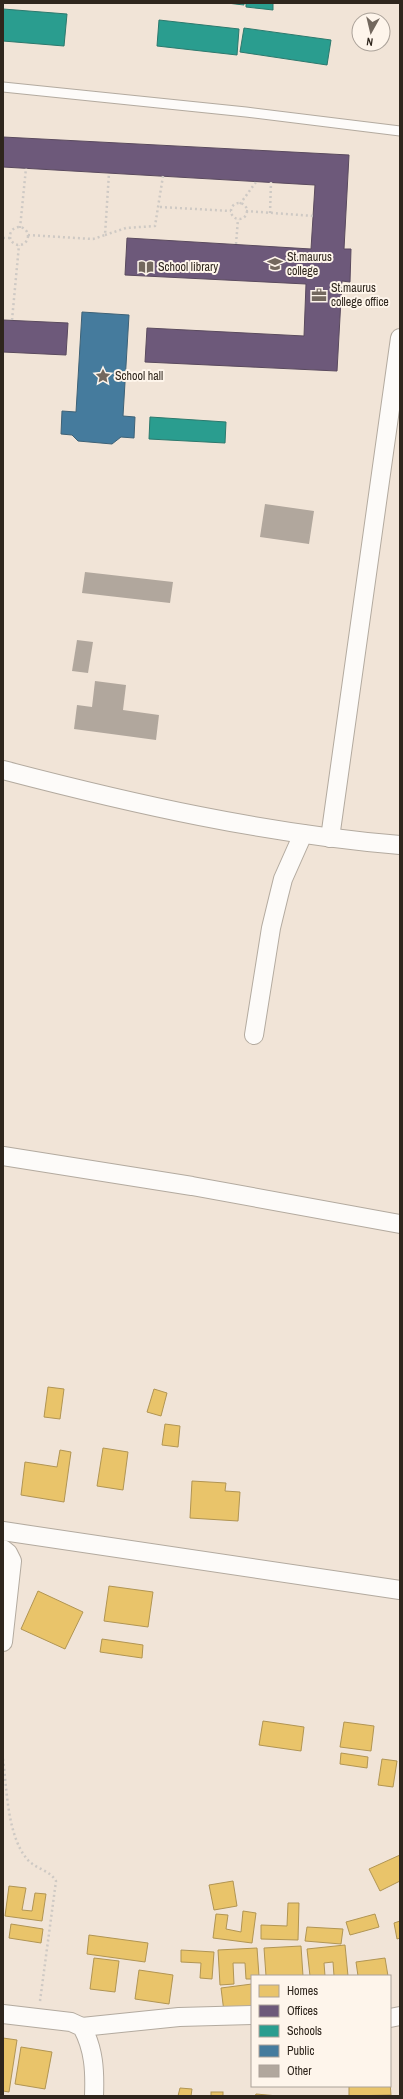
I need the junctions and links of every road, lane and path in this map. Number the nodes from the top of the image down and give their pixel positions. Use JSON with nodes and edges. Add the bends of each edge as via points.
{"nodes":[{"id":1,"x":3,"y":87,"type":"edge"},
{"id":2,"x":400,"y":131,"type":"edge"},
{"id":3,"x":26,"y":168,"type":"dead end"},
{"id":4,"x":109,"y":172,"type":"dead end"},
{"id":5,"x":163,"y":176,"type":"dead end"},
{"id":6,"x":256,"y":182,"type":"dead end"},
{"id":7,"x":271,"y":182,"type":"dead end"},
{"id":8,"x":240,"y":204,"type":"junction"},
{"id":9,"x":159,"y":207,"type":"junction"},
{"id":10,"x":231,"y":211,"type":"junction"},
{"id":11,"x":246,"y":211,"type":"junction"},
{"id":12,"x":270,"y":213,"type":"junction"},
{"id":13,"x":313,"y":216,"type":"dead end"},
{"id":14,"x":238,"y":219,"type":"junction"},
{"id":15,"x":20,"y":228,"type":"junction"},
{"id":16,"x":28,"y":235,"type":"junction"},
{"id":17,"x":105,"y":236,"type":"junction"},
{"id":18,"x":3,"y":238,"type":"edge"},
{"id":19,"x":11,"y":238,"type":"junction"},
{"id":20,"x":236,"y":244,"type":"dead end"},
{"id":21,"x":19,"y":245,"type":"junction"},
{"id":22,"x":12,"y":320,"type":"dead end"},
{"id":23,"x":400,"y":338,"type":"edge"},
{"id":24,"x":3,"y":770,"type":"edge"},
{"id":25,"x":303,"y":834,"type":"junction"},
{"id":26,"x":330,"y":838,"type":"junction"},
{"id":27,"x":400,"y":845,"type":"edge"},
{"id":28,"x":254,"y":1035,"type":"dead end"},
{"id":29,"x":3,"y":1156,"type":"edge"},
{"id":30,"x":400,"y":1224,"type":"edge"},
{"id":31,"x":3,"y":1531,"type":"edge"},
{"id":32,"x":3,"y":1549,"type":"edge"},
{"id":33,"x":400,"y":1590,"type":"edge"},
{"id":34,"x":3,"y":1642,"type":"edge"},
{"id":35,"x":3,"y":1759,"type":"edge"},
{"id":36,"x":3,"y":2014,"type":"edge"},
{"id":37,"x":251,"y":2015,"type":"edge"},
{"id":38,"x":39,"y":2018,"type":"junction"},
{"id":39,"x":82,"y":2027,"type":"junction"},
{"id":40,"x":94,"y":2096,"type":"edge"}],
"edges":[{"from":1,"to":2,"type":"lane","via":[[239,111]]},
{"from":3,"to":15,"type":"path"},
{"from":4,"to":17,"type":"path"},
{"from":5,"to":9,"type":"path"},
{"from":6,"to":8,"type":"path"},
{"from":7,"to":12,"type":"path"},
{"from":8,"to":10,"type":"path","via":[[235,204]]},
{"from":8,"to":11,"type":"path"},
{"from":9,"to":10,"type":"path"},
{"from":9,"to":17,"type":"path","via":[[155,226],[126,228]]},
{"from":10,"to":14,"type":"path"},
{"from":11,"to":12,"type":"path"},
{"from":11,"to":14,"type":"path","via":[[244,217]]},
{"from":12,"to":13,"type":"path"},
{"from":14,"to":20,"type":"path"},
{"from":15,"to":16,"type":"path"},
{"from":15,"to":19,"type":"path","via":[[12,231]]},
{"from":16,"to":17,"type":"path","via":[[93,239]]},
{"from":16,"to":21,"type":"path","via":[[26,242]]},
{"from":18,"to":19,"type":"path"},
{"from":19,"to":21,"type":"path"},
{"from":21,"to":22,"type":"path"},
{"from":23,"to":26,"type":"street"},
{"from":24,"to":25,"type":"street","via":[[235,823]]},
{"from":25,"to":26,"type":"street"},
{"from":25,"to":28,"type":"street","via":[[283,879],[271,928]]},
{"from":26,"to":27,"type":"street"},
{"from":29,"to":30,"type":"street","via":[[192,1186]]},
{"from":31,"to":33,"type":"street"},
{"from":32,"to":34,"type":"street","via":[[12,1561]]},
{"from":35,"to":38,"type":"path","via":[[10,1818],[18,1844],[34,1866],[53,1876],[56,1881]]},
{"from":36,"to":38,"type":"street"},
{"from":37,"to":39,"type":"street","via":[[179,2017]]},
{"from":38,"to":39,"type":"street","via":[[71,2022]]},
{"from":39,"to":40,"type":"street","via":[[92,2052]]}]}
